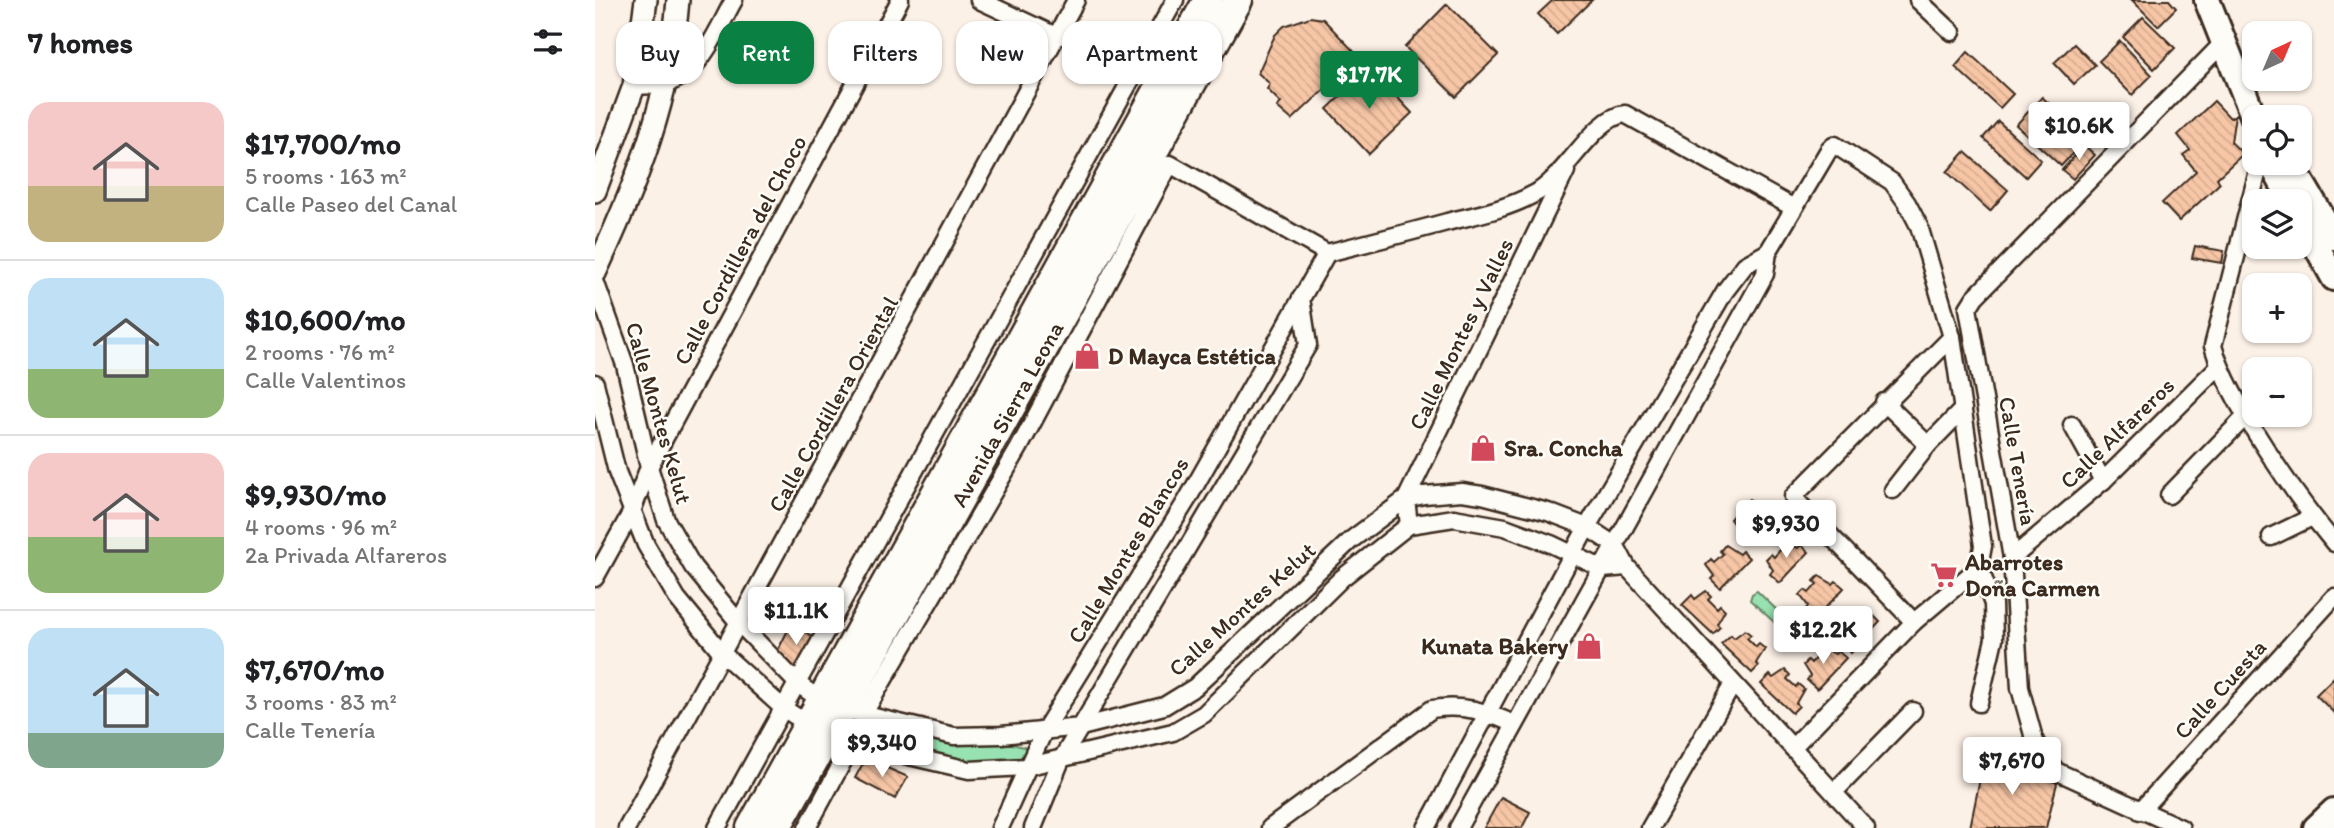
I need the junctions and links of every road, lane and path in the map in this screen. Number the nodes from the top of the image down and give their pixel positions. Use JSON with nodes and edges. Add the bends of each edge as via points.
{"nodes":[{"id":1,"x":646,"y":0,"type":"edge"},
{"id":2,"x":678,"y":0,"type":"edge"},
{"id":3,"x":734,"y":0,"type":"edge"},
{"id":4,"x":900,"y":0,"type":"edge"},
{"id":5,"x":979,"y":0,"type":"edge"},
{"id":6,"x":1076,"y":0,"type":"edge"},
{"id":7,"x":1175,"y":0,"type":"edge"},
{"id":8,"x":1208,"y":0,"type":"edge"},
{"id":9,"x":1238,"y":0,"type":"edge"},
{"id":10,"x":1918,"y":0,"type":"edge"},
{"id":11,"x":2207,"y":0,"type":"edge"},
{"id":12,"x":675,"y":21,"type":"edge"},
{"id":13,"x":1952,"y":32,"type":"dead end"},
{"id":14,"x":1058,"y":37,"type":"junction"},
{"id":15,"x":2223,"y":43,"type":"junction"},
{"id":16,"x":704,"y":52,"type":"edge"},
{"id":17,"x":656,"y":84,"type":"edge"},
{"id":18,"x":667,"y":84,"type":"edge"},
{"id":19,"x":634,"y":86,"type":"junction"},
{"id":20,"x":2249,"y":105,"type":"edge"},
{"id":21,"x":1569,"y":166,"type":"junction"},
{"id":22,"x":2257,"y":175,"type":"edge"},
{"id":23,"x":2297,"y":175,"type":"edge"},
{"id":24,"x":595,"y":191,"type":"edge"},
{"id":25,"x":1794,"y":208,"type":"junction"},
{"id":26,"x":2334,"y":237,"type":"edge"},
{"id":27,"x":2312,"y":238,"type":"edge"},
{"id":28,"x":1768,"y":251,"type":"junction"},
{"id":29,"x":1327,"y":253,"type":"junction"},
{"id":30,"x":595,"y":273,"type":"edge"},
{"id":31,"x":2334,"y":278,"type":"edge"},
{"id":32,"x":595,"y":281,"type":"edge"},
{"id":33,"x":1301,"y":298,"type":"junction"},
{"id":34,"x":1952,"y":337,"type":"junction"},
{"id":35,"x":1694,"y":348,"type":"junction"},
{"id":36,"x":1717,"y":363,"type":"junction"},
{"id":37,"x":2219,"y":366,"type":"junction"},
{"id":38,"x":595,"y":383,"type":"edge"},
{"id":39,"x":1884,"y":402,"type":"junction"},
{"id":40,"x":2242,"y":406,"type":"edge"},
{"id":41,"x":1963,"y":410,"type":"junction"},
{"id":42,"x":2242,"y":420,"type":"edge"},
{"id":43,"x":2072,"y":425,"type":"dead end"},
{"id":44,"x":2255,"y":427,"type":"edge"},
{"id":45,"x":1928,"y":445,"type":"junction"},
{"id":46,"x":649,"y":467,"type":"junction"},
{"id":47,"x":2103,"y":481,"type":"junction"},
{"id":48,"x":1893,"y":490,"type":"dead end"},
{"id":49,"x":2169,"y":495,"type":"dead end"},
{"id":50,"x":1406,"y":499,"type":"junction"},
{"id":51,"x":632,"y":511,"type":"junction"},
{"id":52,"x":2312,"y":517,"type":"junction"},
{"id":53,"x":935,"y":518,"type":"junction"},
{"id":54,"x":1409,"y":525,"type":"junction"},
{"id":55,"x":1587,"y":527,"type":"junction"},
{"id":56,"x":2271,"y":537,"type":"dead end"},
{"id":57,"x":2334,"y":543,"type":"edge"},
{"id":58,"x":1616,"y":546,"type":"junction"},
{"id":59,"x":1572,"y":555,"type":"junction"},
{"id":60,"x":2012,"y":558,"type":"junction"},
{"id":61,"x":600,"y":560,"type":"edge"},
{"id":62,"x":1627,"y":567,"type":"junction"},
{"id":63,"x":1979,"y":567,"type":"junction"},
{"id":64,"x":1603,"y":569,"type":"junction"},
{"id":65,"x":595,"y":578,"type":"edge"},
{"id":66,"x":2334,"y":597,"type":"edge"},
{"id":67,"x":1914,"y":622,"type":"junction"},
{"id":68,"x":739,"y":624,"type":"junction"},
{"id":69,"x":723,"y":654,"type":"junction"},
{"id":70,"x":798,"y":684,"type":"junction"},
{"id":71,"x":1733,"y":684,"type":"junction"},
{"id":72,"x":1979,"y":703,"type":"dead end"},
{"id":73,"x":783,"y":708,"type":"junction"},
{"id":74,"x":1913,"y":711,"type":"dead end"},
{"id":75,"x":1488,"y":713,"type":"junction"},
{"id":76,"x":836,"y":721,"type":"junction"},
{"id":77,"x":1514,"y":724,"type":"junction"},
{"id":78,"x":1081,"y":727,"type":"junction"},
{"id":79,"x":1044,"y":731,"type":"junction"},
{"id":80,"x":1793,"y":747,"type":"junction"},
{"id":81,"x":1061,"y":760,"type":"junction"},
{"id":82,"x":1024,"y":767,"type":"junction"},
{"id":83,"x":1834,"y":792,"type":"junction"},
{"id":84,"x":2140,"y":811,"type":"junction"},
{"id":85,"x":2334,"y":811,"type":"edge"},
{"id":86,"x":627,"y":828,"type":"edge"},
{"id":87,"x":717,"y":828,"type":"edge"},
{"id":88,"x":751,"y":828,"type":"edge"},
{"id":89,"x":776,"y":828,"type":"edge"},
{"id":90,"x":807,"y":828,"type":"edge"},
{"id":91,"x":1000,"y":828,"type":"edge"},
{"id":92,"x":1033,"y":828,"type":"edge"},
{"id":93,"x":1270,"y":828,"type":"edge"},
{"id":94,"x":1426,"y":828,"type":"edge"},
{"id":95,"x":1458,"y":828,"type":"edge"},
{"id":96,"x":1650,"y":828,"type":"edge"},
{"id":97,"x":1866,"y":828,"type":"edge"},
{"id":98,"x":2181,"y":828,"type":"edge"},
{"id":99,"x":2316,"y":828,"type":"edge"}],
"edges":[{"from":1,"to":19,"type":"street"},
{"from":2,"to":12,"type":"street"},
{"from":3,"to":16,"type":"street"},
{"from":4,"to":46,"type":"street","name":"Calle Cordillera del Choco"},
{"from":5,"to":14,"type":"street"},
{"from":6,"to":14,"type":"street","name":"Calle Cordillera Oriental"},
{"from":7,"to":70,"type":"street"},
{"from":8,"to":53,"type":"highway","name":"Avenida Sierra Leona"},
{"from":9,"to":53,"type":"highway","name":"Avenida Sierra Leona"},
{"from":10,"to":13,"type":"street"},
{"from":11,"to":15,"type":"main road"},
{"from":14,"to":68,"type":"street","name":"Calle Cordillera Oriental"},
{"from":15,"to":20,"type":"main road"},
{"from":15,"to":60,"type":"street","name":"Calle Tenería","via":[[1968,308]]},
{"from":17,"to":19,"type":"street"},
{"from":18,"to":30,"type":"street","via":[[634,191]]},
{"from":19,"to":24,"type":"street"},
{"from":21,"to":25,"type":"street","via":[[1605,121],[1625,114]]},
{"from":21,"to":29,"type":"street","via":[[1536,194],[1503,208]]},
{"from":21,"to":50,"type":"street","name":"Calle Montes y Valles"},
{"from":22,"to":37,"type":"street","via":[[2213,346]]},
{"from":23,"to":26,"type":"main road"},
{"from":25,"to":28,"type":"street"},
{"from":25,"to":34,"type":"street","via":[[1835,145],[1892,182],[1919,226]]},
{"from":27,"to":31,"type":"main road"},
{"from":28,"to":35,"type":"street","via":[[1745,265],[1725,290]]},
{"from":28,"to":36,"type":"street","via":[[1765,274]]},
{"from":29,"to":33,"type":"street","name":"Calle Montes Blancos"},
{"from":29,"to":76,"type":"street","name":"Avenida Sierra Leona","via":[[1170,164],[1019,448]]},
{"from":32,"to":46,"type":"street","name":"Calle Montes Kelut","via":[[625,365]]},
{"from":33,"to":78,"type":"street","via":[[1308,345]]},
{"from":33,"to":79,"type":"street","name":"Calle Montes Blancos","via":[[1187,500]]},
{"from":34,"to":39,"type":"street"},
{"from":34,"to":41,"type":"street"},
{"from":35,"to":36,"type":"street"},
{"from":35,"to":55,"type":"street"},
{"from":36,"to":58,"type":"street"},
{"from":37,"to":40,"type":"street"},
{"from":37,"to":47,"type":"street","name":"Calle Alfareros"},
{"from":38,"to":51,"type":"street","name":"Calle Montes Kelut"},
{"from":39,"to":45,"type":"street"},
{"from":39,"to":67,"type":"street","via":[[1793,497]]},
{"from":41,"to":45,"type":"street"},
{"from":41,"to":63,"type":"street","via":[[1983,546]]},
{"from":42,"to":49,"type":"street"},
{"from":43,"to":47,"type":"street"},
{"from":44,"to":52,"type":"street"},
{"from":45,"to":48,"type":"street"},
{"from":46,"to":51,"type":"street","name":"Calle Cordillera del Choco"},
{"from":46,"to":68,"type":"street","name":"Calle Montes Kelut","via":[[666,520],[693,567]]},
{"from":47,"to":60,"type":"street","name":"Calle Alfareros"},
{"from":50,"to":54,"type":"street"},
{"from":50,"to":55,"type":"street","name":"Calle Montes Kelut","via":[[1462,492],[1482,495],[1517,501]]},
{"from":50,"to":78,"type":"street","name":"Calle Montes Kelut","via":[[1351,540],[1195,687],[1164,706]]},
{"from":51,"to":61,"type":"street","name":"Calle Cordillera del Choco"},
{"from":51,"to":69,"type":"street","name":"Calle Montes Kelut","via":[[677,598]]},
{"from":52,"to":56,"type":"street"},
{"from":52,"to":57,"type":"street"},
{"from":53,"to":76,"type":"highway","name":"Avenida Sierra Leona"},
{"from":54,"to":59,"type":"street","name":"Calle Montes Kelut","via":[[1454,518],[1505,527]]},
{"from":54,"to":81,"type":"street","name":"Calle Montes Kelut","via":[[1342,578],[1204,714],[1173,732]]},
{"from":55,"to":58,"type":"street","name":"Calle Montes Kelut"},
{"from":55,"to":59,"type":"street"},
{"from":58,"to":62,"type":"street"},
{"from":58,"to":64,"type":"street"},
{"from":59,"to":64,"type":"street","name":"Calle Montes Kelut"},
{"from":59,"to":75,"type":"street"},
{"from":60,"to":84,"type":"street","name":"Calle Tenería","via":[[2020,688],[2035,742],[2056,771]]},
{"from":61,"to":65,"type":"street","name":"Calle Cordillera del Choco"},
{"from":62,"to":64,"type":"street"},
{"from":62,"to":71,"type":"street"},
{"from":63,"to":67,"type":"street"},
{"from":63,"to":72,"type":"street","via":[[1993,604],[1994,639]]},
{"from":64,"to":77,"type":"street"},
{"from":66,"to":84,"type":"street","name":"Calle Cuesta"},
{"from":67,"to":80,"type":"street"},
{"from":68,"to":69,"type":"street","name":"Calle Cordillera Oriental"},
{"from":68,"to":70,"type":"street","name":"Calle Montes Kelut"},
{"from":69,"to":73,"type":"street","name":"Calle Montes Kelut"},
{"from":69,"to":86,"type":"street","name":"Calle Cordillera Oriental"},
{"from":70,"to":73,"type":"street"},
{"from":70,"to":76,"type":"street","name":"Calle Montes Kelut"},
{"from":71,"to":80,"type":"street"},
{"from":71,"to":96,"type":"street"},
{"from":73,"to":76,"type":"street","name":"Calle Montes Kelut"},
{"from":73,"to":87,"type":"street"},
{"from":74,"to":83,"type":"street"},
{"from":75,"to":77,"type":"street"},
{"from":75,"to":93,"type":"street","via":[[1457,705],[1432,709]]},
{"from":75,"to":94,"type":"street"},
{"from":76,"to":79,"type":"street","name":"Calle Montes Kelut","via":[[954,736]]},
{"from":76,"to":82,"type":"street","name":"Calle Montes Kelut","via":[[969,770]]},
{"from":76,"to":88,"type":"highway","name":"Avenida Sierra Leona"},
{"from":76,"to":89,"type":"highway","name":"Avenida Sierra Leona"},
{"from":76,"to":90,"type":"street","name":"Avenida Sierra Leona"},
{"from":77,"to":95,"type":"street"},
{"from":78,"to":79,"type":"street","name":"Calle Montes Kelut"},
{"from":78,"to":81,"type":"street"},
{"from":79,"to":82,"type":"street","name":"Calle Montes Blancos"},
{"from":80,"to":83,"type":"street"},
{"from":81,"to":82,"type":"street","name":"Calle Montes Kelut"},
{"from":81,"to":92,"type":"street"},
{"from":82,"to":91,"type":"street","name":"Calle Montes Blancos"},
{"from":83,"to":97,"type":"street"},
{"from":84,"to":98,"type":"street","name":"Calle Tenería"},
{"from":85,"to":99,"type":"main road"}]}
